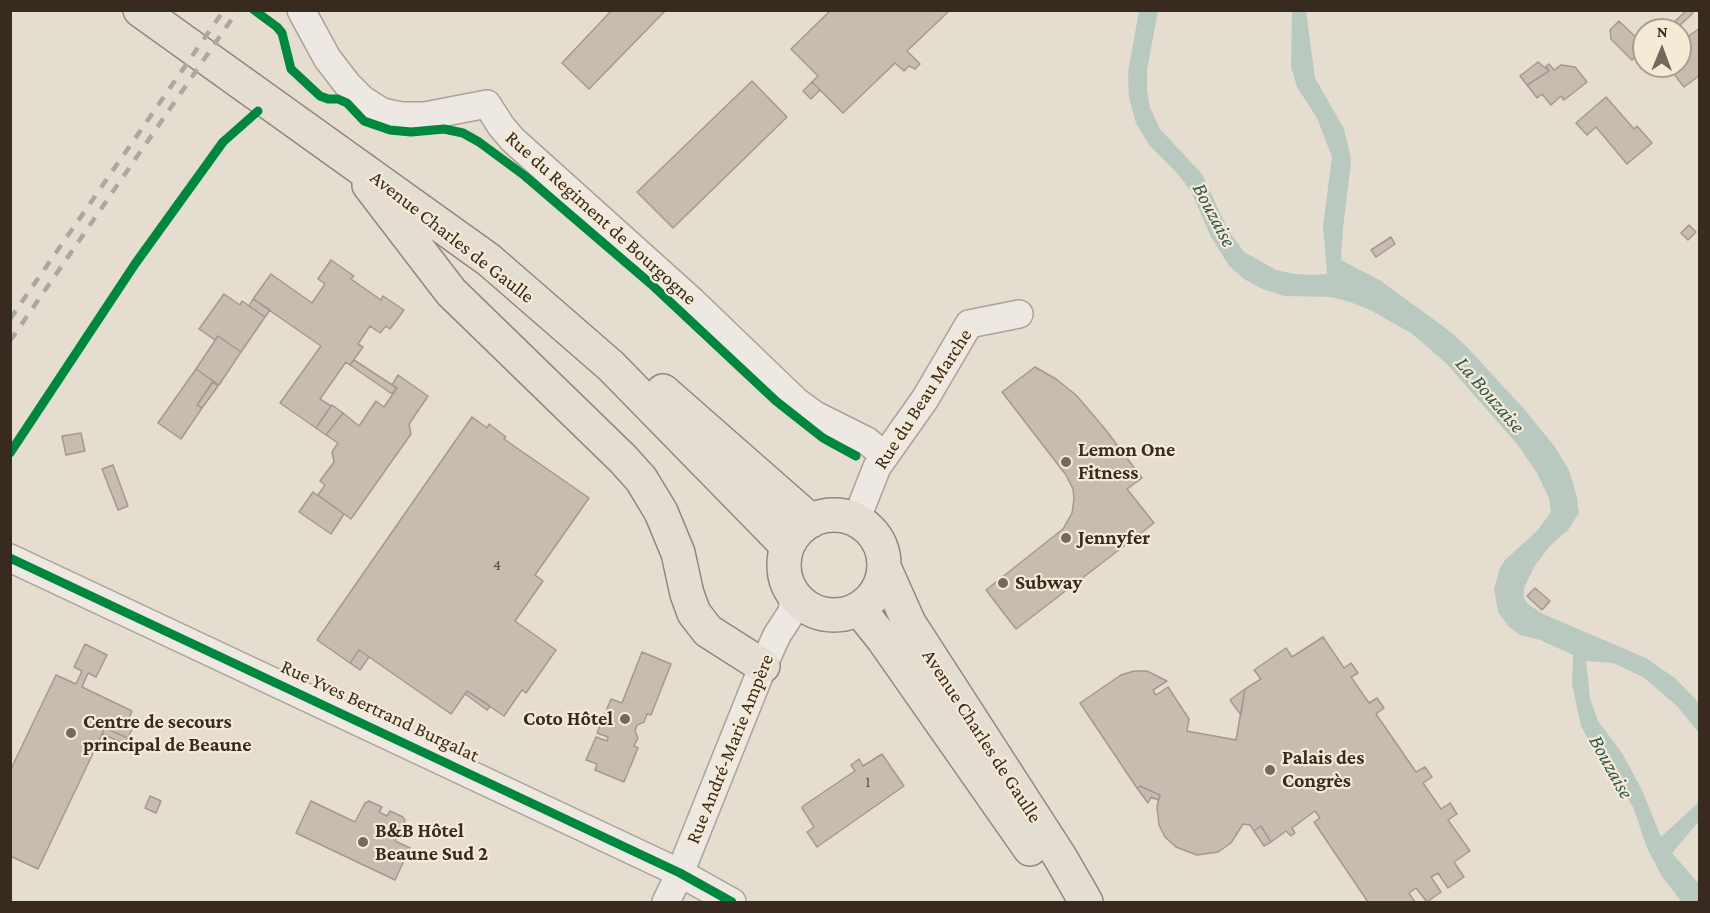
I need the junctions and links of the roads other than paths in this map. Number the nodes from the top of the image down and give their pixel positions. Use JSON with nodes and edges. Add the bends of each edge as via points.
{"nodes":[{"id":1,"x":140,"y":10,"type":"edge"},
{"id":2,"x":171,"y":10,"type":"edge"},
{"id":3,"x":301,"y":10,"type":"edge"},
{"id":4,"x":346,"y":156,"type":"junction"},
{"id":5,"x":1019,"y":314,"type":"dead end"},
{"id":6,"x":885,"y":456,"type":"junction"},
{"id":7,"x":811,"y":520,"type":"junction"},
{"id":8,"x":856,"y":520,"type":"junction"},
{"id":9,"x":787,"y":546,"type":"junction"},
{"id":10,"x":10,"y":558,"type":"edge"},
{"id":11,"x":884,"y":567,"type":"junction"},
{"id":12,"x":794,"y":596,"type":"junction"},
{"id":13,"x":859,"y":609,"type":"junction"},
{"id":14,"x":763,"y":666,"type":"junction"},
{"id":15,"x":680,"y":873,"type":"junction"},
{"id":16,"x":666,"y":903,"type":"edge"},
{"id":17,"x":732,"y":903,"type":"edge"},
{"id":18,"x":1064,"y":903,"type":"edge"},
{"id":19,"x":1086,"y":903,"type":"edge"}],
"edges":[{"from":1,"to":4,"type":"main road","name":"Avenue Charles de Gaulle"},
{"from":2,"to":7,"type":"main road","name":"Avenue Charles de Gaulle","via":[[278,87],[611,345]]},
{"from":3,"to":6,"type":"street","name":"Rue du Regiment de Bourgogne","via":[[346,84],[382,112],[425,116],[488,104],[513,140],[692,301],[796,401],[867,441]]},
{"from":4,"to":9,"type":"main road","name":"Avenue Charles de Gaulle","via":[[489,260],[611,366]]},
{"from":4,"to":14,"type":"main road","via":[[451,292],[641,479],[661,512],[678,553],[694,613],[708,631]]},
{"from":5,"to":6,"type":"street","name":"Rue du Beau Marche","via":[[969,324],[925,399]]},
{"from":6,"to":8,"type":"street","name":"Rue du Beau Marche"},
{"from":7,"to":8,"type":"main road","via":[[841,515]]},
{"from":7,"to":9,"type":"main road"},
{"from":8,"to":11,"type":"main road","name":"Avenue Charles de Gaulle","via":[[877,539]]},
{"from":9,"to":12,"type":"main road","via":[[783,563]]},
{"from":10,"to":15,"type":"street","name":"Rue Yves Bertrand Burgalat"},
{"from":11,"to":13,"type":"main road","via":[[881,584]]},
{"from":11,"to":19,"type":"main road","name":"Avenue Charles de Gaulle","via":[[909,623]]},
{"from":12,"to":13,"type":"main road","via":[[804,606],[831,615]]},
{"from":12,"to":14,"type":"street","name":"Rue André-Marie Ampère","via":[[792,612]]},
{"from":13,"to":18,"type":"main road","name":"Avenue Charles de Gaulle"},
{"from":14,"to":15,"type":"street","name":"Rue André-Marie Ampère"},
{"from":15,"to":16,"type":"street","name":"Rue André-Marie Ampère"},
{"from":15,"to":17,"type":"street","name":"Rue Yves Bertrand Burgalat"}]}
